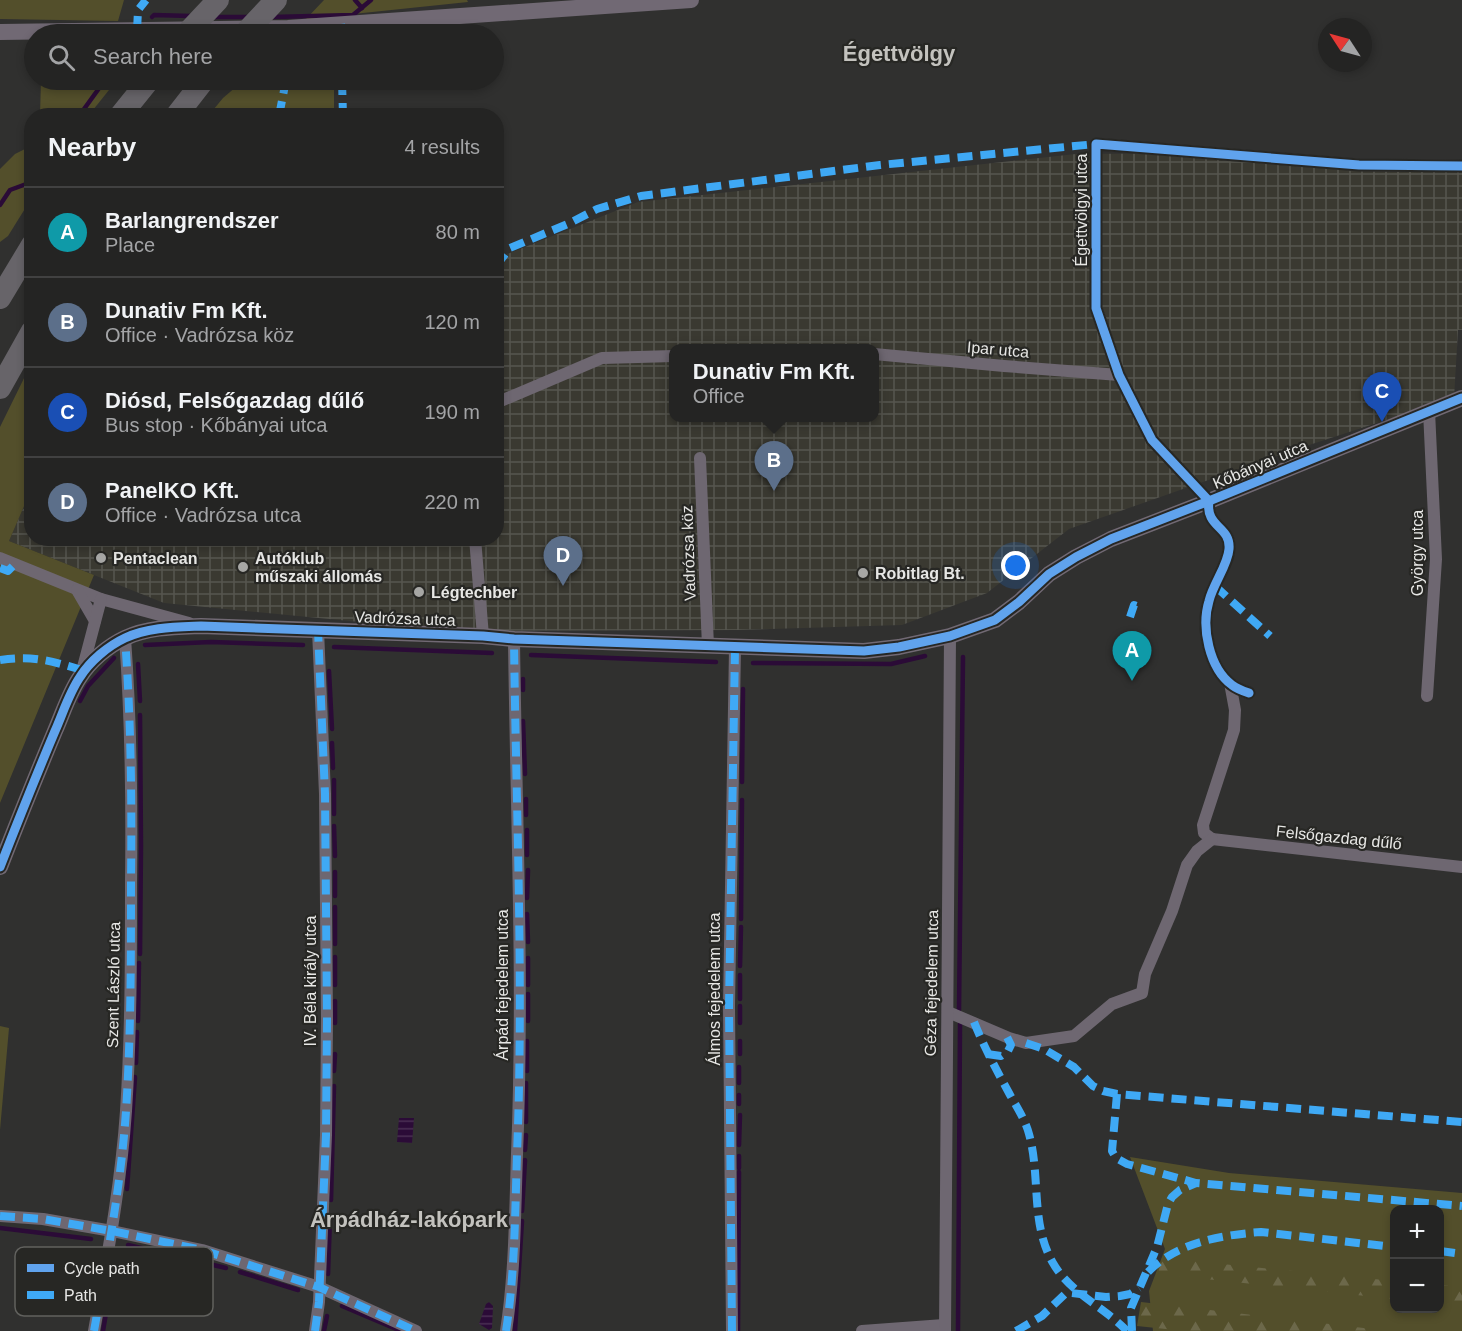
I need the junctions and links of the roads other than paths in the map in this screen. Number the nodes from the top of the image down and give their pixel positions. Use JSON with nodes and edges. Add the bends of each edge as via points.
{"nodes":[{"id":1,"x":218,"y":0,"type":"edge"},
{"id":2,"x":276,"y":0,"type":"edge"},
{"id":3,"x":691,"y":0,"type":"edge"},
{"id":4,"x":195,"y":24,"type":"edge"},
{"id":5,"x":253,"y":24,"type":"edge"},
{"id":6,"x":366,"y":24,"type":"edge"},
{"id":7,"x":0,"y":32,"type":"edge"},
{"id":8,"x":24,"y":32,"type":"edge"},
{"id":9,"x":141,"y":90,"type":"edge"},
{"id":10,"x":196,"y":90,"type":"edge"},
{"id":11,"x":126,"y":108,"type":"edge"},
{"id":12,"x":182,"y":108,"type":"edge"},
{"id":13,"x":1462,"y":166,"type":"edge"},
{"id":14,"x":24,"y":258,"type":"edge"},
{"id":15,"x":0,"y":298,"type":"edge"},
{"id":16,"x":24,"y":345,"type":"edge"},
{"id":17,"x":879,"y":354,"type":"edge"},
{"id":18,"x":669,"y":357,"type":"edge"},
{"id":19,"x":1119,"y":375,"type":"junction"},
{"id":20,"x":0,"y":388,"type":"edge"},
{"id":21,"x":1462,"y":398,"type":"edge"},
{"id":22,"x":504,"y":400,"type":"edge"},
{"id":23,"x":1430,"y":411,"type":"junction"},
{"id":24,"x":700,"y":458,"type":"dead end"},
{"id":25,"x":1209,"y":501,"type":"junction"},
{"id":26,"x":476,"y":546,"type":"edge"},
{"id":27,"x":0,"y":558,"type":"edge"},
{"id":28,"x":77,"y":590,"type":"junction"},
{"id":29,"x":101,"y":599,"type":"junction"},
{"id":30,"x":95,"y":621,"type":"junction"},
{"id":31,"x":201,"y":626,"type":"junction"},
{"id":32,"x":318,"y":630,"type":"junction"},
{"id":33,"x":483,"y":636,"type":"junction"},
{"id":34,"x":950,"y":636,"type":"junction"},
{"id":35,"x":124,"y":638,"type":"junction"},
{"id":36,"x":514,"y":639,"type":"junction"},
{"id":37,"x":708,"y":646,"type":"junction"},
{"id":38,"x":735,"y":648,"type":"junction"},
{"id":39,"x":81,"y":676,"type":"junction"},
{"id":40,"x":1230,"y":684,"type":"junction"},
{"id":41,"x":1249,"y":693,"type":"dead end"},
{"id":42,"x":1427,"y":696,"type":"dead end"},
{"id":43,"x":1212,"y":839,"type":"junction"},
{"id":44,"x":0,"y":867,"type":"edge"},
{"id":45,"x":1462,"y":867,"type":"edge"},
{"id":46,"x":948,"y":1012,"type":"junction"},
{"id":47,"x":0,"y":1216,"type":"edge"},
{"id":48,"x":112,"y":1231,"type":"junction"},
{"id":49,"x":109,"y":1247,"type":"edge"},
{"id":50,"x":188,"y":1247,"type":"edge"},
{"id":51,"x":213,"y":1253,"type":"edge"},
{"id":52,"x":319,"y":1287,"type":"junction"},
{"id":53,"x":97,"y":1316,"type":"edge"},
{"id":54,"x":944,"y":1328,"type":"edge"},
{"id":55,"x":94,"y":1331,"type":"edge"},
{"id":56,"x":315,"y":1331,"type":"edge"},
{"id":57,"x":416,"y":1331,"type":"edge"},
{"id":58,"x":507,"y":1331,"type":"edge"},
{"id":59,"x":732,"y":1331,"type":"edge"},
{"id":60,"x":862,"y":1331,"type":"edge"}],
"edges":[{"from":1,"to":4,"type":"highway"},
{"from":2,"to":5,"type":"highway"},
{"from":3,"to":6,"type":"street"},
{"from":7,"to":8,"type":"street"},
{"from":9,"to":11,"type":"highway"},
{"from":10,"to":12,"type":"highway"},
{"from":13,"to":19,"type":"street","name":"Égettvölgyi utca","via":[[1359,165],[1096,144],[1096,308]]},
{"from":14,"to":15,"type":"highway"},
{"from":16,"to":20,"type":"highway"},
{"from":17,"to":19,"type":"street","name":"Ipar utca"},
{"from":18,"to":22,"type":"street","via":[[602,358]]},
{"from":19,"to":25,"type":"street","name":"Égettvölgyi utca","via":[[1152,440]]},
{"from":21,"to":23,"type":"street","name":"Kőbányai utca"},
{"from":23,"to":25,"type":"street","name":"Kőbányai utca"},
{"from":23,"to":42,"type":"street","name":"György utca","via":[[1436,559]]},
{"from":24,"to":37,"type":"street","name":"Vadrózsa köz"},
{"from":25,"to":34,"type":"street","name":"Kőbányai utca","via":[[1111,539],[1076,557],[1049,574],[995,620]]},
{"from":25,"to":40,"type":"street","via":[[1210,518],[1225,533],[1230,546],[1209,600],[1206,628],[1213,655]]},
{"from":26,"to":33,"type":"street"},
{"from":27,"to":28,"type":"street"},
{"from":28,"to":29,"type":"street"},
{"from":28,"to":30,"type":"street"},
{"from":29,"to":30,"type":"street"},
{"from":29,"to":31,"type":"street"},
{"from":30,"to":39,"type":"street"},
{"from":31,"to":32,"type":"street","name":"Vadrózsa utca"},
{"from":31,"to":35,"type":"street","name":"Vadrózsa utca","via":[[143,631]]},
{"from":32,"to":33,"type":"street","name":"Vadrózsa utca"},
{"from":32,"to":52,"type":"street","name":"IV. Béla király utca","via":[[327,957],[326,1135]]},
{"from":33,"to":36,"type":"street","name":"Vadrózsa utca"},
{"from":34,"to":38,"type":"street","name":"Vadrózsa utca","via":[[864,651]]},
{"from":34,"to":46,"type":"street","name":"Géza fejedelem utca"},
{"from":35,"to":39,"type":"street","name":"Vadrózsa utca"},
{"from":35,"to":48,"type":"street","name":"Szent László utca","via":[[130,710],[131,988],[126,1111]]},
{"from":36,"to":37,"type":"street","name":"Vadrózsa utca"},
{"from":36,"to":58,"type":"street","name":"Árpád fejedelem utca","via":[[519,1099]]},
{"from":37,"to":38,"type":"street","name":"Vadrózsa utca"},
{"from":38,"to":59,"type":"street","name":"Álmos fejedelem utca","via":[[729,1006]]},
{"from":39,"to":44,"type":"street","name":"Vadrózsa utca"},
{"from":40,"to":41,"type":"street"},
{"from":40,"to":43,"type":"street","via":[[1234,730],[1203,825],[1204,833]]},
{"from":43,"to":45,"type":"street","name":"Felsőgazdag dűlő"},
{"from":43,"to":46,"type":"street","via":[[1187,865],[1144,974],[1142,993],[1112,1004],[1074,1036],[1026,1043]]},
{"from":46,"to":54,"type":"street","name":"Géza fejedelem utca"},
{"from":47,"to":48,"type":"street"},
{"from":48,"to":49,"type":"street","name":"Szent László utca"},
{"from":48,"to":50,"type":"street"},
{"from":51,"to":52,"type":"street"},
{"from":52,"to":56,"type":"street","name":"IV. Béla király utca"},
{"from":52,"to":57,"type":"street"},
{"from":53,"to":55,"type":"street","name":"Szent László utca"},
{"from":54,"to":60,"type":"street"}]}
